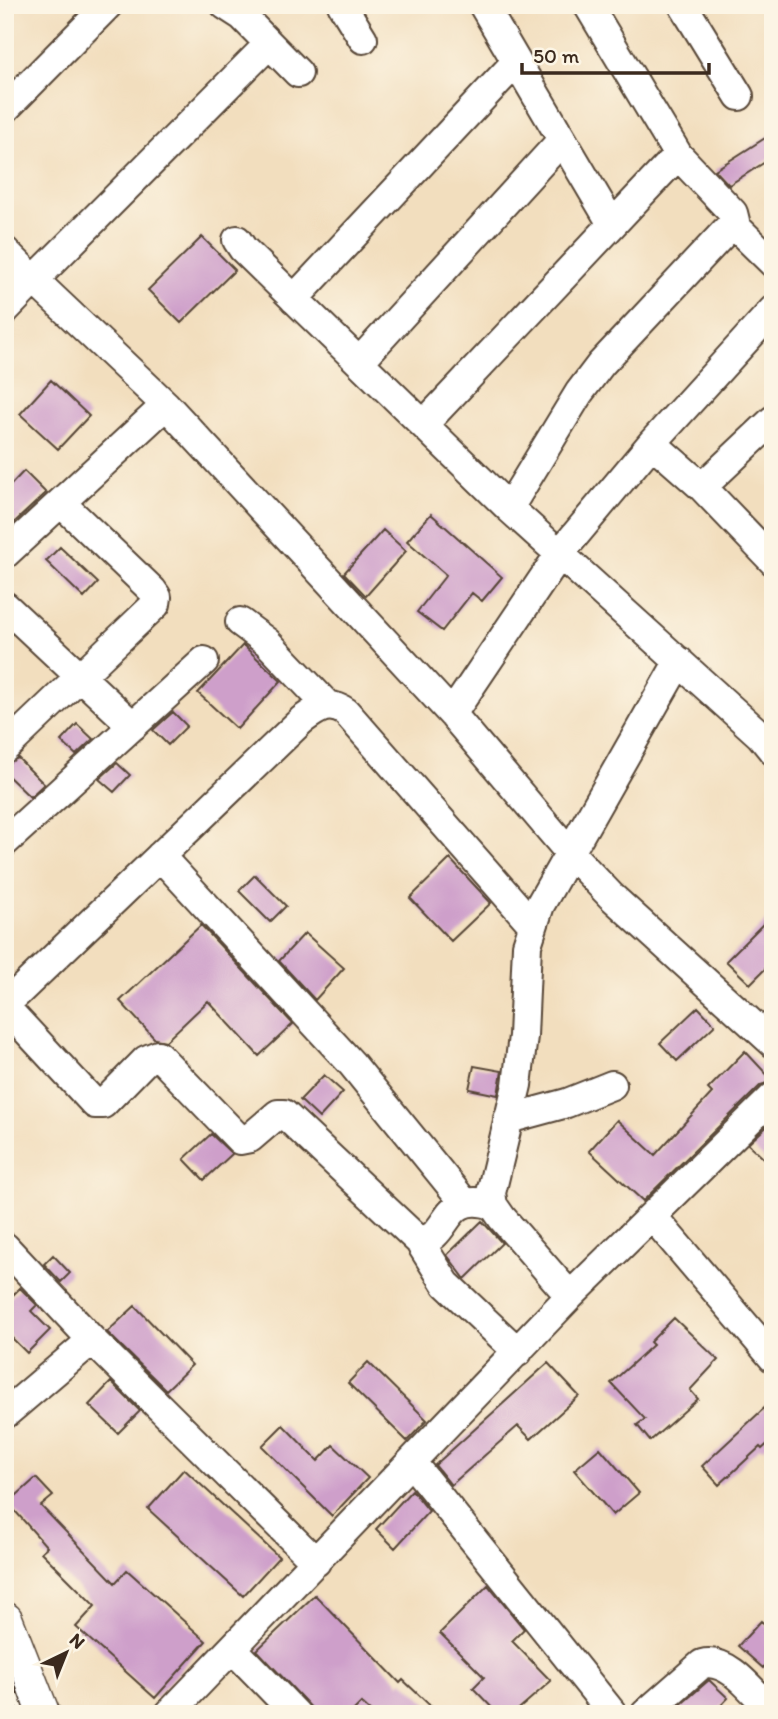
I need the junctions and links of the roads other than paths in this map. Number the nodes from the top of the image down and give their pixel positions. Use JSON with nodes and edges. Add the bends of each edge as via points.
{"nodes":[{"id":1,"x":108,"y":5,"type":"edge"},
{"id":2,"x":225,"y":5,"type":"edge"},
{"id":3,"x":342,"y":5,"type":"edge"},
{"id":4,"x":483,"y":5,"type":"edge"},
{"id":5,"x":588,"y":5,"type":"edge"},
{"id":6,"x":683,"y":5,"type":"edge"},
{"id":7,"x":363,"y":39,"type":"dead end"},
{"id":8,"x":269,"y":44,"type":"junction"},
{"id":9,"x":516,"y":62,"type":"junction"},
{"id":10,"x":298,"y":74,"type":"dead end"},
{"id":11,"x":739,"y":96,"type":"dead end"},
{"id":12,"x":5,"y":109,"type":"edge"},
{"id":13,"x":562,"y":140,"type":"junction"},
{"id":14,"x":678,"y":155,"type":"junction"},
{"id":15,"x":612,"y":224,"type":"junction"},
{"id":16,"x":733,"y":224,"type":"junction"},
{"id":17,"x":237,"y":240,"type":"dead end"},
{"id":18,"x":5,"y":251,"type":"edge"},
{"id":19,"x":773,"y":262,"type":"edge"},
{"id":20,"x":34,"y":280,"type":"junction"},
{"id":21,"x":295,"y":299,"type":"junction"},
{"id":22,"x":5,"y":310,"type":"edge"},
{"id":23,"x":773,"y":310,"type":"edge"},
{"id":24,"x":360,"y":361,"type":"junction"},
{"id":25,"x":166,"y":405,"type":"junction"},
{"id":26,"x":773,"y":420,"type":"edge"},
{"id":27,"x":425,"y":423,"type":"junction"},
{"id":28,"x":652,"y":443,"type":"junction"},
{"id":29,"x":702,"y":486,"type":"junction"},
{"id":30,"x":61,"y":503,"type":"junction"},
{"id":31,"x":509,"y":508,"type":"junction"},
{"id":32,"x":561,"y":552,"type":"junction"},
{"id":33,"x":5,"y":554,"type":"edge"},
{"id":34,"x":773,"y":561,"type":"edge"},
{"id":35,"x":5,"y":606,"type":"edge"},
{"id":36,"x":240,"y":622,"type":"dead end"},
{"id":37,"x":204,"y":661,"type":"dead end"},
{"id":38,"x":679,"y":661,"type":"junction"},
{"id":39,"x":80,"y":677,"type":"junction"},
{"id":40,"x":327,"y":705,"type":"junction"},
{"id":41,"x":452,"y":714,"type":"junction"},
{"id":42,"x":133,"y":726,"type":"junction"},
{"id":43,"x":5,"y":748,"type":"edge"},
{"id":44,"x":773,"y":751,"type":"edge"},
{"id":45,"x":5,"y":842,"type":"edge"},
{"id":46,"x":569,"y":852,"type":"junction"},
{"id":47,"x":160,"y":856,"type":"junction"},
{"id":48,"x":531,"y":924,"type":"junction"},
{"id":49,"x":5,"y":1006,"type":"edge"},
{"id":50,"x":773,"y":1043,"type":"edge"},
{"id":51,"x":612,"y":1085,"type":"dead end"},
{"id":52,"x":773,"y":1097,"type":"edge"},
{"id":53,"x":508,"y":1119,"type":"junction"},
{"id":54,"x":464,"y":1202,"type":"junction"},
{"id":55,"x":493,"y":1205,"type":"junction"},
{"id":56,"x":653,"y":1217,"type":"junction"},
{"id":57,"x":419,"y":1241,"type":"junction"},
{"id":58,"x":5,"y":1247,"type":"edge"},
{"id":59,"x":570,"y":1296,"type":"junction"},
{"id":60,"x":92,"y":1340,"type":"junction"},
{"id":61,"x":518,"y":1352,"type":"junction"},
{"id":62,"x":773,"y":1358,"type":"edge"},
{"id":63,"x":5,"y":1414,"type":"edge"},
{"id":64,"x":412,"y":1463,"type":"junction"},
{"id":65,"x":316,"y":1562,"type":"junction"},
{"id":66,"x":5,"y":1620,"type":"edge"},
{"id":67,"x":233,"y":1649,"type":"junction"},
{"id":68,"x":181,"y":1710,"type":"edge"},
{"id":69,"x":773,"y":1712,"type":"edge"},
{"id":70,"x":41,"y":1714,"type":"edge"},
{"id":71,"x":296,"y":1714,"type":"edge"},
{"id":72,"x":613,"y":1714,"type":"edge"},
{"id":73,"x":645,"y":1714,"type":"edge"}],
"edges":[{"from":1,"to":12,"type":"street"},
{"from":2,"to":8,"type":"street"},
{"from":3,"to":7,"type":"street"},
{"from":4,"to":9,"type":"street"},
{"from":5,"to":14,"type":"street"},
{"from":6,"to":11,"type":"street"},
{"from":8,"to":10,"type":"street"},
{"from":8,"to":20,"type":"street"},
{"from":9,"to":13,"type":"street"},
{"from":9,"to":21,"type":"street"},
{"from":13,"to":15,"type":"street"},
{"from":13,"to":24,"type":"street"},
{"from":14,"to":15,"type":"street"},
{"from":14,"to":16,"type":"street","via":[[733,213]]},
{"from":15,"to":27,"type":"street"},
{"from":16,"to":19,"type":"street"},
{"from":16,"to":31,"type":"street","via":[[601,364]]},
{"from":17,"to":21,"type":"street"},
{"from":18,"to":20,"type":"street"},
{"from":20,"to":22,"type":"street"},
{"from":20,"to":25,"type":"street"},
{"from":21,"to":24,"type":"street"},
{"from":23,"to":28,"type":"street"},
{"from":24,"to":27,"type":"street"},
{"from":25,"to":30,"type":"street"},
{"from":25,"to":41,"type":"street"},
{"from":26,"to":29,"type":"street"},
{"from":27,"to":31,"type":"street"},
{"from":28,"to":29,"type":"street"},
{"from":28,"to":32,"type":"street"},
{"from":29,"to":34,"type":"street"},
{"from":30,"to":33,"type":"street"},
{"from":30,"to":39,"type":"street","via":[[158,597],[151,612]]},
{"from":31,"to":32,"type":"street"},
{"from":32,"to":38,"type":"street"},
{"from":32,"to":41,"type":"street"},
{"from":35,"to":39,"type":"street"},
{"from":36,"to":40,"type":"street","via":[[267,642]]},
{"from":37,"to":42,"type":"street"},
{"from":38,"to":44,"type":"street"},
{"from":38,"to":46,"type":"street"},
{"from":39,"to":42,"type":"street"},
{"from":39,"to":43,"type":"street"},
{"from":40,"to":47,"type":"street","via":[[302,720]]},
{"from":40,"to":48,"type":"street","via":[[346,712]]},
{"from":41,"to":46,"type":"street"},
{"from":42,"to":45,"type":"street"},
{"from":46,"to":48,"type":"street"},
{"from":46,"to":50,"type":"street"},
{"from":47,"to":49,"type":"street"},
{"from":47,"to":54,"type":"street","via":[[352,1064]]},
{"from":48,"to":53,"type":"street","via":[[522,1049]]},
{"from":49,"to":57,"type":"street","via":[[95,1104],[103,1104],[146,1060],[158,1055],[240,1140],[284,1114]]},
{"from":51,"to":53,"type":"street"},
{"from":52,"to":56,"type":"street"},
{"from":53,"to":55,"type":"street","via":[[492,1183]]},
{"from":54,"to":55,"type":"street","via":[[475,1199]]},
{"from":54,"to":57,"type":"street"},
{"from":55,"to":59,"type":"street"},
{"from":56,"to":59,"type":"street"},
{"from":56,"to":62,"type":"street"},
{"from":57,"to":61,"type":"street","via":[[446,1284]]},
{"from":58,"to":60,"type":"street"},
{"from":59,"to":61,"type":"street"},
{"from":60,"to":63,"type":"street"},
{"from":60,"to":65,"type":"street"},
{"from":61,"to":64,"type":"street"},
{"from":64,"to":65,"type":"street"},
{"from":64,"to":72,"type":"street"},
{"from":65,"to":67,"type":"street"},
{"from":66,"to":70,"type":"main road"},
{"from":67,"to":68,"type":"street"},
{"from":67,"to":71,"type":"street"},
{"from":69,"to":73,"type":"street","via":[[724,1665],[713,1661],[702,1664]]}]}
